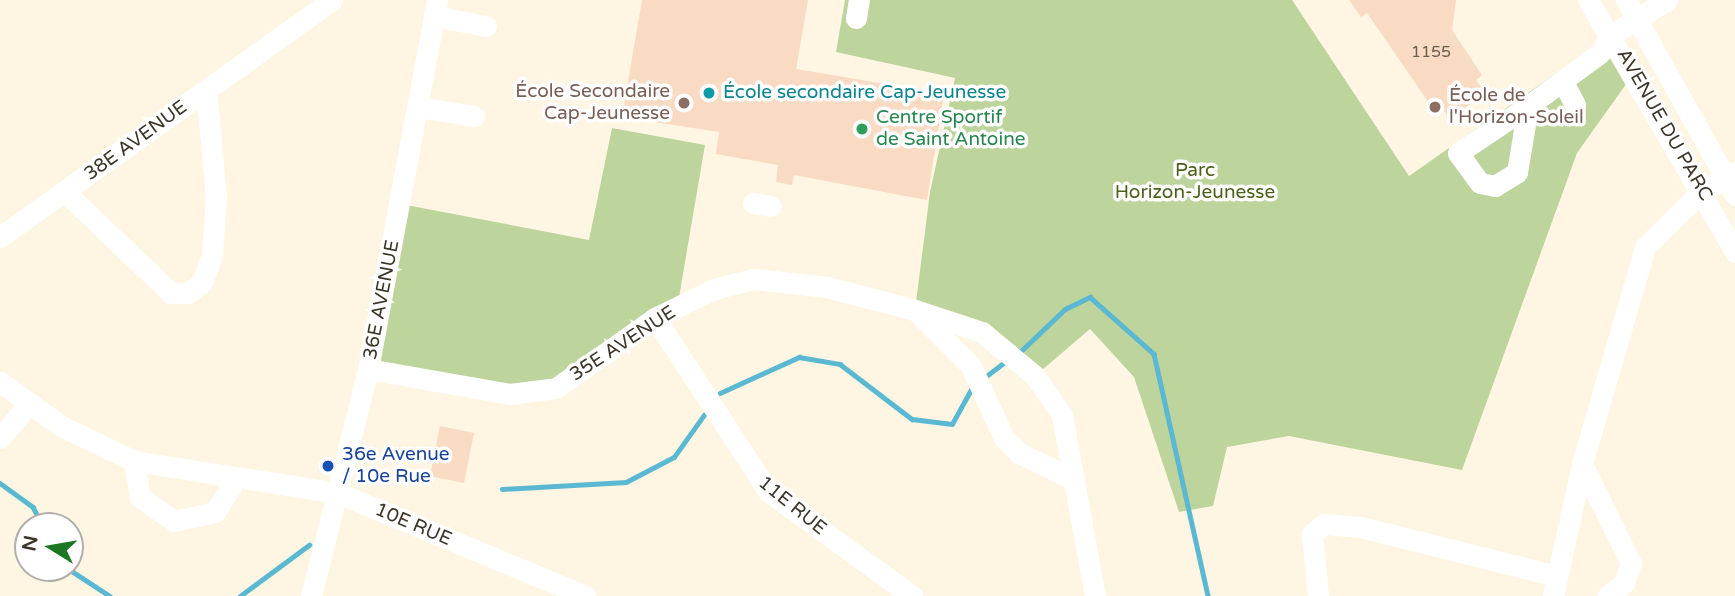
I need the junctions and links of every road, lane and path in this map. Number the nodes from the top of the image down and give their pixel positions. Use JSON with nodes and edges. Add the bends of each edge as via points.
{"nodes":[{"id":1,"x":332,"y":0,"type":"edge"},
{"id":2,"x":1588,"y":0,"type":"edge"},
{"id":3,"x":1626,"y":0,"type":"edge"},
{"id":4,"x":1667,"y":0,"type":"edge"},
{"id":5,"x":435,"y":4,"type":"edge"},
{"id":6,"x":1639,"y":18,"type":"junction"},
{"id":7,"x":486,"y":26,"type":"dead end"},
{"id":8,"x":1611,"y":35,"type":"junction"},
{"id":9,"x":1563,"y":82,"type":"junction"},
{"id":10,"x":206,"y":90,"type":"junction"},
{"id":11,"x":1575,"y":105,"type":"dead end"},
{"id":12,"x":1528,"y":106,"type":"dead end"},
{"id":13,"x":418,"y":107,"type":"junction"},
{"id":14,"x":474,"y":117,"type":"dead end"},
{"id":15,"x":1732,"y":181,"type":"edge"},
{"id":16,"x":1702,"y":191,"type":"junction"},
{"id":17,"x":66,"y":193,"type":"junction"},
{"id":18,"x":0,"y":237,"type":"edge"},
{"id":19,"x":1735,"y":252,"type":"edge"},
{"id":20,"x":915,"y":310,"type":"junction"},
{"id":21,"x":655,"y":318,"type":"junction"},
{"id":22,"x":368,"y":369,"type":"junction"},
{"id":23,"x":0,"y":382,"type":"edge"},
{"id":24,"x":28,"y":405,"type":"junction"},
{"id":25,"x":0,"y":438,"type":"edge"},
{"id":26,"x":134,"y":461,"type":"junction"},
{"id":27,"x":1582,"y":464,"type":"junction"},
{"id":28,"x":1071,"y":478,"type":"junction"},
{"id":29,"x":234,"y":481,"type":"junction"},
{"id":30,"x":338,"y":493,"type":"junction"},
{"id":31,"x":1555,"y":586,"type":"edge"},
{"id":32,"x":311,"y":596,"type":"edge"},
{"id":33,"x":585,"y":596,"type":"edge"},
{"id":34,"x":912,"y":596,"type":"edge"},
{"id":35,"x":1095,"y":596,"type":"edge"},
{"id":36,"x":1318,"y":596,"type":"edge"},
{"id":37,"x":1608,"y":596,"type":"edge"}],
"edges":[{"from":1,"to":10,"type":"street","name":"38E AVENUE"},
{"from":2,"to":8,"type":"street","name":"AVENUE DU PARC"},
{"from":3,"to":6,"type":"street","name":"AVENUE DU PARC"},
{"from":4,"to":6,"type":"street"},
{"from":5,"to":7,"type":"street"},
{"from":5,"to":13,"type":"street","name":"36E AVENUE"},
{"from":6,"to":8,"type":"street"},
{"from":6,"to":15,"type":"street","name":"AVENUE DU PARC"},
{"from":8,"to":9,"type":"street","via":[[1600,53]]},
{"from":8,"to":16,"type":"street","name":"AVENUE DU PARC"},
{"from":9,"to":11,"type":"street"},
{"from":9,"to":12,"type":"street"},
{"from":10,"to":17,"type":"street","name":"38E AVENUE"},
{"from":10,"to":17,"type":"street","name":"38E AVENUE","via":[[216,197],[212,255],[202,283],[188,293],[171,293]]},
{"from":13,"to":14,"type":"street"},
{"from":13,"to":22,"type":"street","name":"36E AVENUE"},
{"from":15,"to":16,"type":"street"},
{"from":16,"to":19,"type":"street","name":"AVENUE DU PARC"},
{"from":16,"to":27,"type":"street","via":[[1645,247]]},
{"from":17,"to":18,"type":"street","name":"38E AVENUE"},
{"from":20,"to":21,"type":"street","name":"35E AVENUE","via":[[827,287],[754,279],[714,289]]},
{"from":20,"to":28,"type":"street","via":[[971,366],[1004,438],[1019,453]]},
{"from":20,"to":28,"type":"street","name":"35E AVENUE","via":[[982,332],[1035,376],[1062,415]]},
{"from":21,"to":22,"type":"street","name":"35E AVENUE","via":[[556,388],[510,394]]},
{"from":21,"to":34,"type":"street","name":"11E RUE","via":[[769,492]]},
{"from":22,"to":30,"type":"street","name":"36E AVENUE"},
{"from":23,"to":24,"type":"street","name":"10E RUE"},
{"from":24,"to":25,"type":"street"},
{"from":24,"to":26,"type":"street","name":"10E RUE"},
{"from":26,"to":29,"type":"street","name":"10E RUE"},
{"from":26,"to":29,"type":"street","via":[[140,497],[174,521],[215,512]]},
{"from":27,"to":31,"type":"street"},
{"from":27,"to":37,"type":"street","via":[[1631,563],[1623,583]]},
{"from":28,"to":35,"type":"street","name":"35E AVENUE"},
{"from":29,"to":30,"type":"street","name":"10E RUE"},
{"from":30,"to":32,"type":"street","name":"36E AVENUE"},
{"from":30,"to":33,"type":"street","name":"10E RUE"},
{"from":31,"to":36,"type":"street","via":[[1360,527],[1324,524],[1312,534]]}]}
